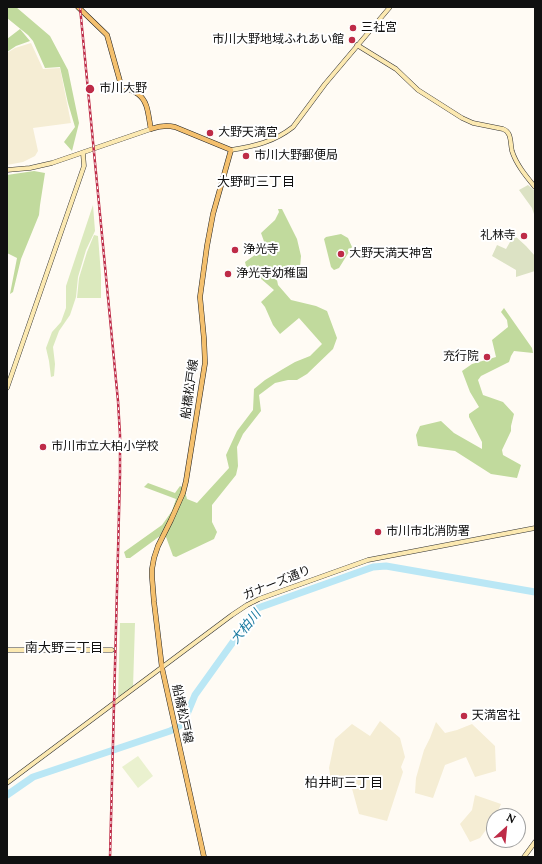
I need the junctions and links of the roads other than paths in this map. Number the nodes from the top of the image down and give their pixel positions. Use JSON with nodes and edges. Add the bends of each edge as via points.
{"nodes":[{"id":1,"x":78,"y":7,"type":"edge"},
{"id":2,"x":390,"y":7,"type":"edge"},
{"id":3,"x":357,"y":45,"type":"junction"},
{"id":4,"x":151,"y":128,"type":"junction"},
{"id":5,"x":231,"y":150,"type":"junction"},
{"id":6,"x":83,"y":153,"type":"junction"},
{"id":7,"x":7,"y":170,"type":"edge"},
{"id":8,"x":535,"y":187,"type":"edge"},
{"id":9,"x":7,"y":388,"type":"edge"},
{"id":10,"x":535,"y":528,"type":"edge"},
{"id":11,"x":7,"y":650,"type":"edge"},
{"id":12,"x":112,"y":650,"type":"dead end"},
{"id":13,"x":162,"y":668,"type":"junction"},
{"id":14,"x":7,"y":783,"type":"edge"},
{"id":15,"x":535,"y":842,"type":"edge"},
{"id":16,"x":204,"y":857,"type":"edge"},
{"id":17,"x":524,"y":857,"type":"edge"}],
"edges":[{"from":1,"to":4,"type":"main road","via":[[107,35],[121,85],[143,99]]},
{"from":2,"to":3,"type":"street"},
{"from":3,"to":5,"type":"street","via":[[289,129],[264,143]]},
{"from":3,"to":8,"type":"street","via":[[396,69],[418,90],[462,118],[507,131],[515,159]]},
{"from":4,"to":5,"type":"main road","via":[[166,125],[175,127]]},
{"from":4,"to":6,"type":"street"},
{"from":5,"to":13,"type":"main road","name":"船橋松戸線","via":[[213,214],[200,297],[205,363],[186,481],[172,520],[158,546],[152,569]]},
{"from":6,"to":7,"type":"street","via":[[40,166]]},
{"from":6,"to":9,"type":"street","via":[[84,166]]},
{"from":10,"to":13,"type":"street","name":"ガナーズ通り","via":[[368,560],[259,599],[239,610]]},
{"from":11,"to":12,"type":"street"},
{"from":13,"to":14,"type":"street","name":"ガナーズ通り"},
{"from":13,"to":16,"type":"main road","name":"船橋松戸線"},
{"from":15,"to":17,"type":"street"}]}
